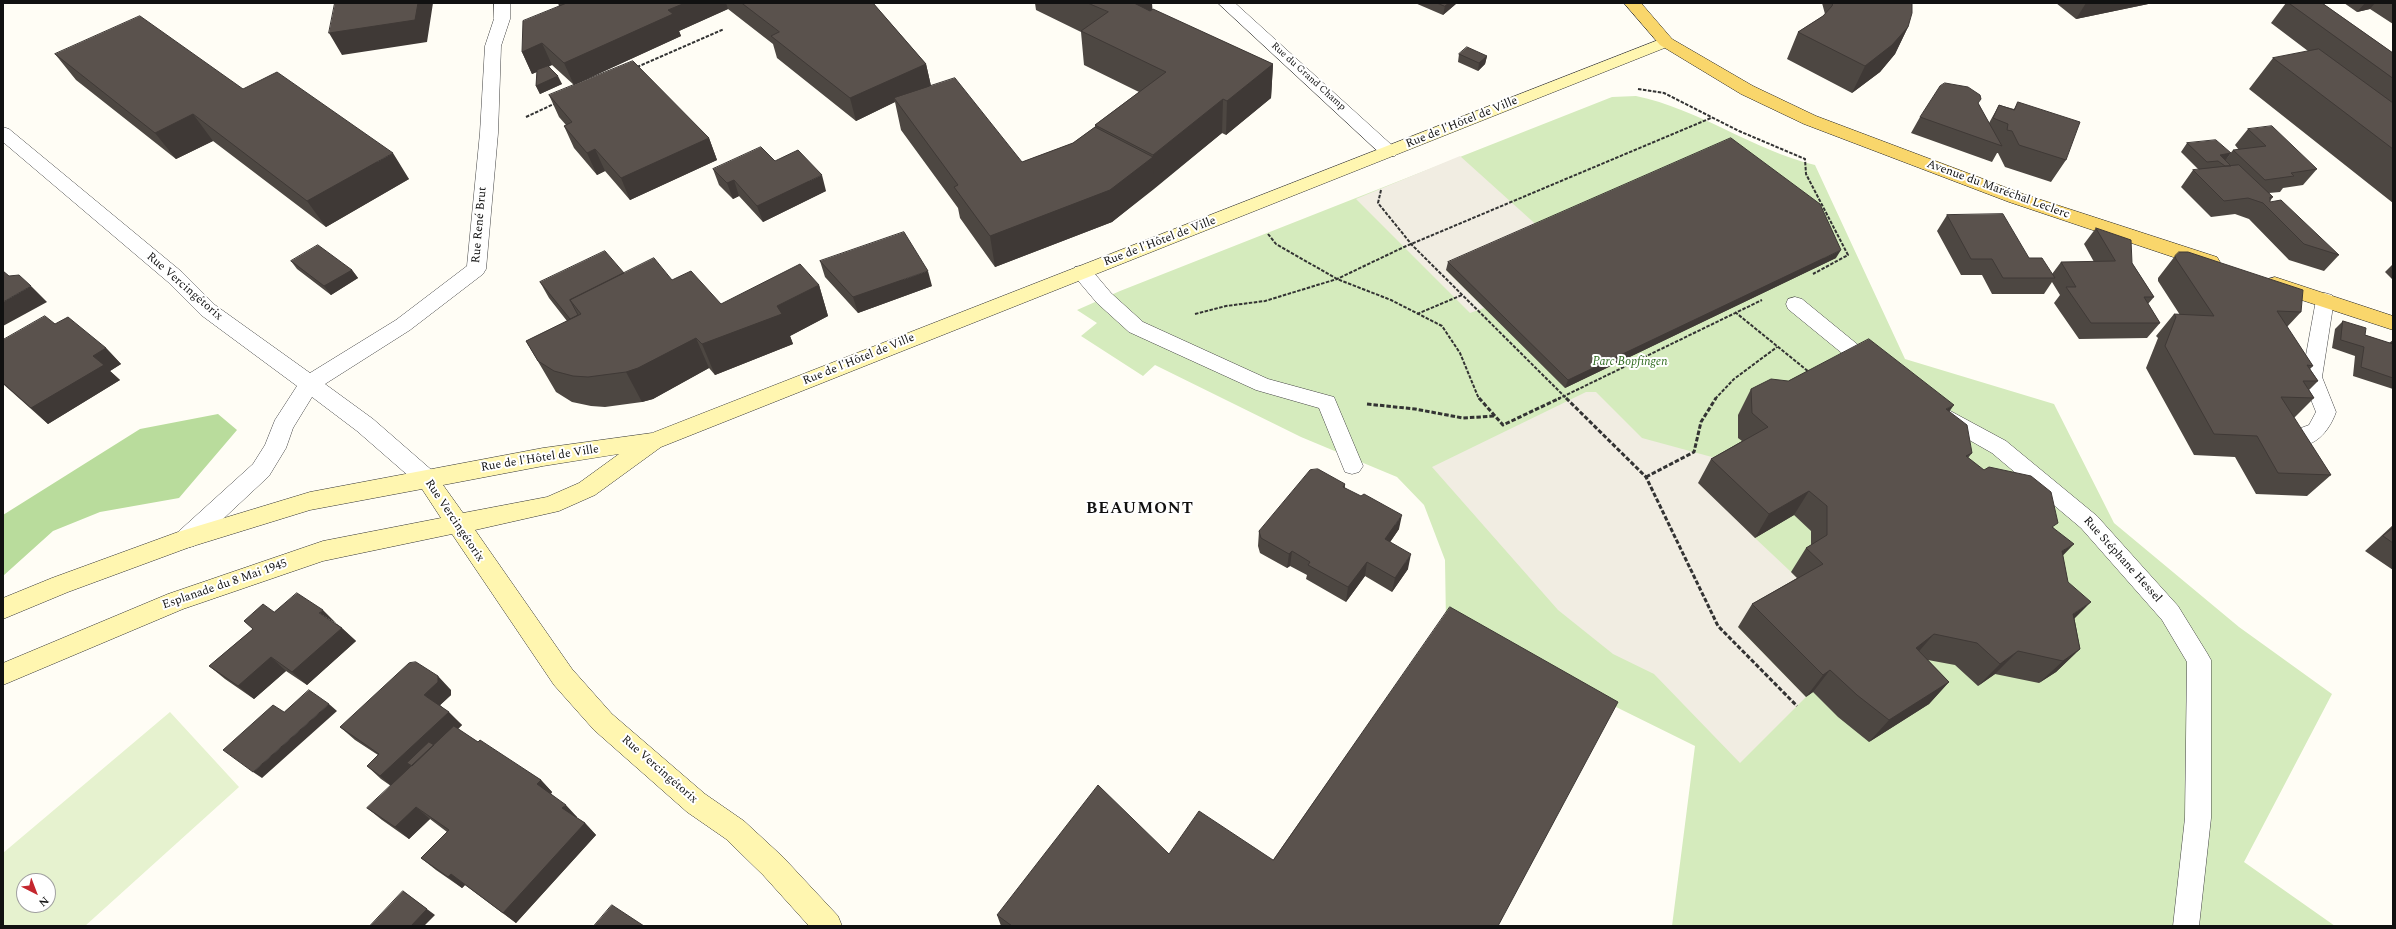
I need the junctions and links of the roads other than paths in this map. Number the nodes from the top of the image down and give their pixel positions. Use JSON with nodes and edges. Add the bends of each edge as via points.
{"nodes":[{"id":1,"x":502,"y":3,"type":"edge"},
{"id":2,"x":1226,"y":3,"type":"edge"},
{"id":3,"x":1632,"y":3,"type":"edge"},
{"id":4,"x":1666,"y":42,"type":"junction"},
{"id":5,"x":3,"y":133,"type":"edge"},
{"id":6,"x":1389,"y":152,"type":"junction"},
{"id":7,"x":2229,"y":268,"type":"edge"},
{"id":8,"x":1082,"y":272,"type":"junction"},
{"id":9,"x":2258,"y":278,"type":"edge"},
{"id":10,"x":2325,"y":300,"type":"junction"},
{"id":11,"x":1795,"y":304,"type":"dead end"},
{"id":12,"x":2393,"y":323,"type":"edge"},
{"id":13,"x":1889,"y":378,"type":"edge"},
{"id":14,"x":309,"y":384,"type":"junction"},
{"id":15,"x":1927,"y":404,"type":"edge"},
{"id":16,"x":2297,"y":438,"type":"edge"},
{"id":17,"x":654,"y":441,"type":"junction"},
{"id":18,"x":1352,"y":466,"type":"dead end"},
{"id":19,"x":427,"y":479,"type":"junction"},
{"id":20,"x":457,"y":523,"type":"junction"},
{"id":21,"x":186,"y":539,"type":"junction"},
{"id":22,"x":3,"y":609,"type":"edge"},
{"id":23,"x":3,"y":674,"type":"edge"},
{"id":24,"x":824,"y":925,"type":"edge"},
{"id":25,"x":2186,"y":926,"type":"edge"}],
"edges":[{"from":1,"to":14,"type":"street","name":"Rue René Brut","via":[[502,19],[493,46],[489,133],[476,269],[403,325]]},
{"from":2,"to":6,"type":"street","name":"Rue du Grand Champ"},
{"from":3,"to":4,"type":"main road","name":"Avenue du Maréchal Leclerc"},
{"from":4,"to":6,"type":"main road","name":"Rue de l'Hôtel de Ville"},
{"from":4,"to":7,"type":"main road","name":"Avenue du Maréchal Leclerc","via":[[1741,86],[1810,120],[2016,198]]},
{"from":5,"to":14,"type":"street","name":"Rue Vercingétorix","via":[[175,278],[208,310]]},
{"from":6,"to":8,"type":"main road","name":"Rue de l'Hôtel de Ville"},
{"from":8,"to":17,"type":"main road","name":"Rue de l'Hôtel de Ville"},
{"from":8,"to":18,"type":"lane","via":[[1104,298],[1136,327],[1263,385],[1326,402]]},
{"from":9,"to":10,"type":"main road"},
{"from":10,"to":12,"type":"main road"},
{"from":10,"to":16,"type":"lane","via":[[2312,377],[2326,412],[2320,429],[2310,436]]},
{"from":11,"to":13,"type":"lane"},
{"from":14,"to":19,"type":"street","name":"Rue Vercingétorix","via":[[365,424]]},
{"from":14,"to":21,"type":"street","via":[[282,426],[275,448],[261,470]]},
{"from":15,"to":25,"type":"lane","name":"Rue Stéphane Hessel","via":[[1999,447],[2089,522],[2170,613],[2198,660],[2198,818]]},
{"from":17,"to":19,"type":"main road","name":"Rue de l'Hôtel de Ville","via":[[543,457]]},
{"from":17,"to":20,"type":"main road","name":"Rue de l'Hôtel de Ville","via":[[587,489],[551,505]]},
{"from":19,"to":20,"type":"main road","name":"Rue Vercingétorix"},
{"from":19,"to":21,"type":"main road","via":[[310,501]]},
{"from":20,"to":23,"type":"main road","name":"Esplanade du 8 Mai 1945","via":[[323,551],[244,576],[161,607]]},
{"from":20,"to":24,"type":"main road","name":"Rue Vercingétorix","via":[[563,677],[603,722],[696,803],[735,830],[773,866]]},
{"from":21,"to":22,"type":"main road","via":[[60,585]]}]}
